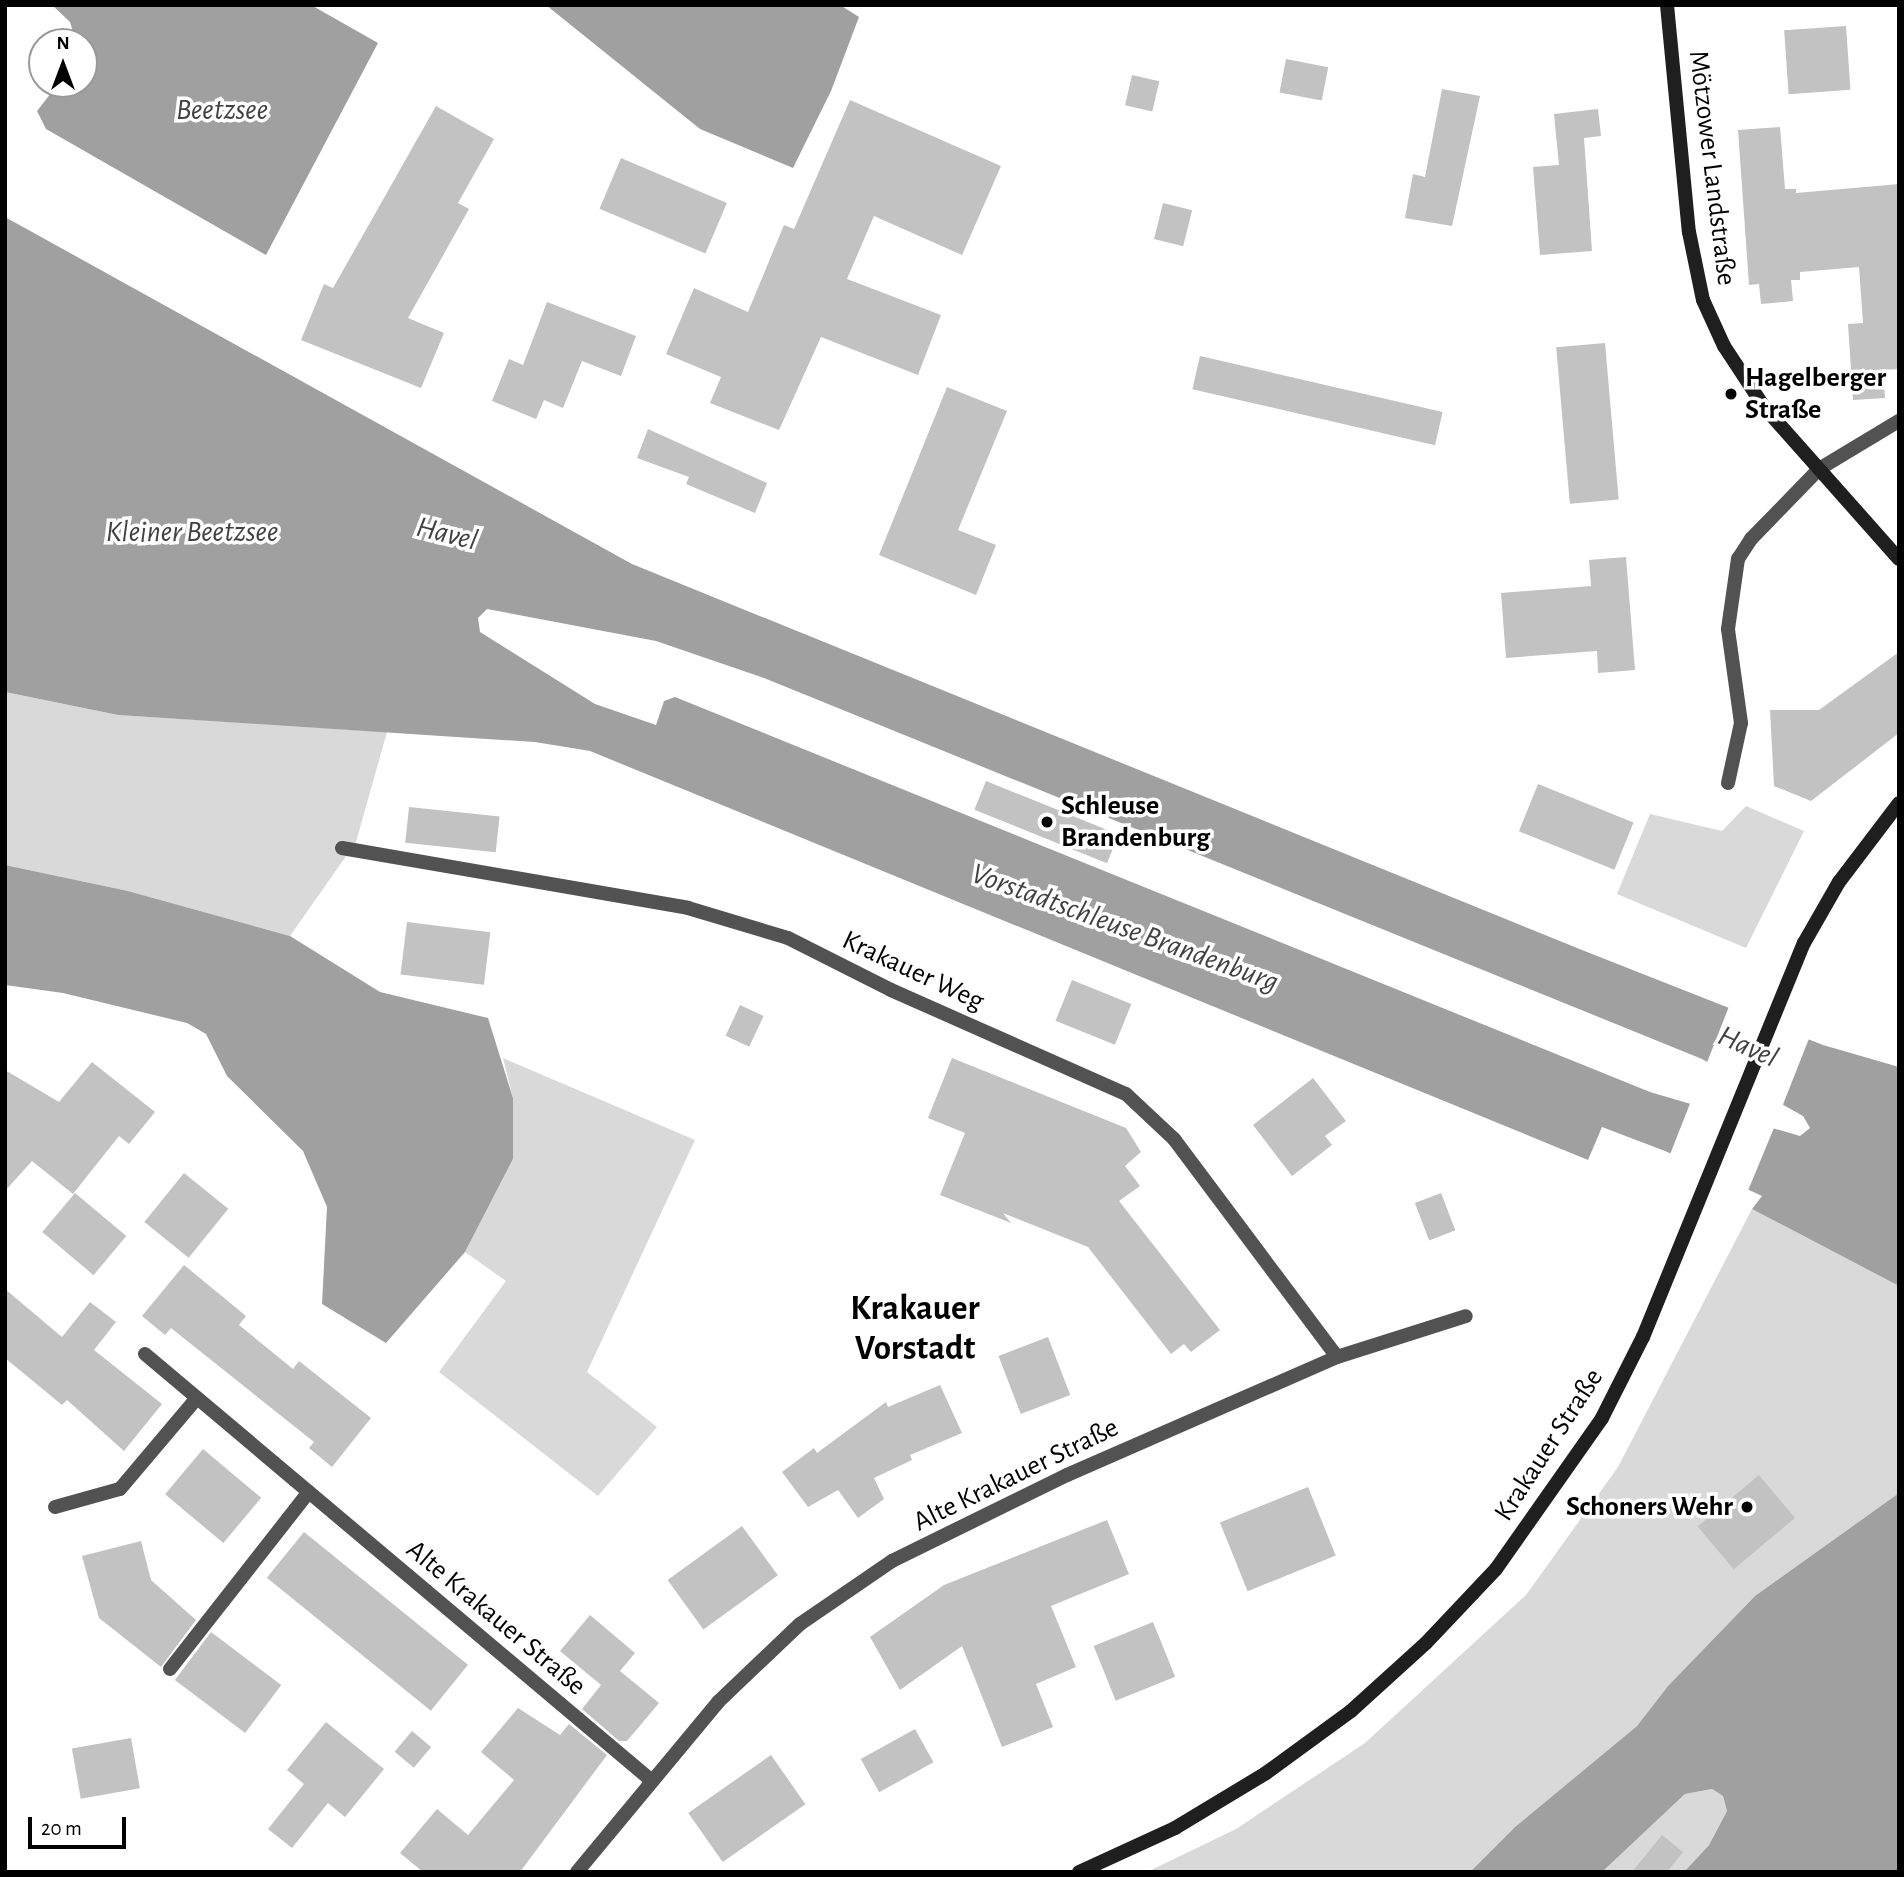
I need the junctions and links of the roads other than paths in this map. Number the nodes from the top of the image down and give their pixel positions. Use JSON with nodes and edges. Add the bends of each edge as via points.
{"nodes":[{"id":1,"x":1667,"y":5,"type":"edge"},
{"id":2,"x":1899,"y":421,"type":"edge"},
{"id":3,"x":1819,"y":468,"type":"junction"},
{"id":4,"x":1899,"y":559,"type":"edge"},
{"id":5,"x":1728,"y":783,"type":"dead end"},
{"id":6,"x":1899,"y":803,"type":"edge"},
{"id":7,"x":342,"y":848,"type":"dead end"},
{"id":8,"x":1466,"y":1316,"type":"dead end"},
{"id":9,"x":145,"y":1353,"type":"dead end"},
{"id":10,"x":1337,"y":1357,"type":"junction"},
{"id":11,"x":197,"y":1398,"type":"junction"},
{"id":12,"x":309,"y":1492,"type":"junction"},
{"id":13,"x":55,"y":1507,"type":"dead end"},
{"id":14,"x":170,"y":1670,"type":"dead end"},
{"id":15,"x":652,"y":1781,"type":"junction"},
{"id":16,"x":577,"y":1872,"type":"edge"},
{"id":17,"x":1079,"y":1872,"type":"edge"}],
"edges":[{"from":1,"to":3,"type":"main road","name":"Mötzower Landstraße","via":[[1689,232],[1703,300],[1724,346],[1764,407]]},
{"from":2,"to":3,"type":"street"},
{"from":3,"to":4,"type":"main road","name":"Mötzower Landstraße"},
{"from":3,"to":5,"type":"street","via":[[1751,539],[1738,559],[1728,629],[1741,723]]},
{"from":6,"to":17,"type":"main road","name":"Krakauer Straße","via":[[1839,881],[1804,943],[1680,1250],[1602,1418],[1496,1569],[1426,1643],[1351,1712],[1266,1773],[1175,1828]]},
{"from":7,"to":10,"type":"street","name":"Krakauer Weg","via":[[688,908],[788,938],[891,990],[1126,1094],[1174,1139]]},
{"from":8,"to":10,"type":"street","name":"Alte Krakauer Straße"},
{"from":9,"to":11,"type":"street","name":"Alte Krakauer Straße"},
{"from":10,"to":15,"type":"street","name":"Alte Krakauer Straße","via":[[1066,1475],[892,1561],[800,1624],[718,1702]]},
{"from":11,"to":12,"type":"street","name":"Alte Krakauer Straße"},
{"from":11,"to":13,"type":"street","via":[[120,1489]]},
{"from":12,"to":14,"type":"street"},
{"from":12,"to":15,"type":"street","name":"Alte Krakauer Straße"},
{"from":15,"to":16,"type":"street","name":"Alte Krakauer Straße"}]}
